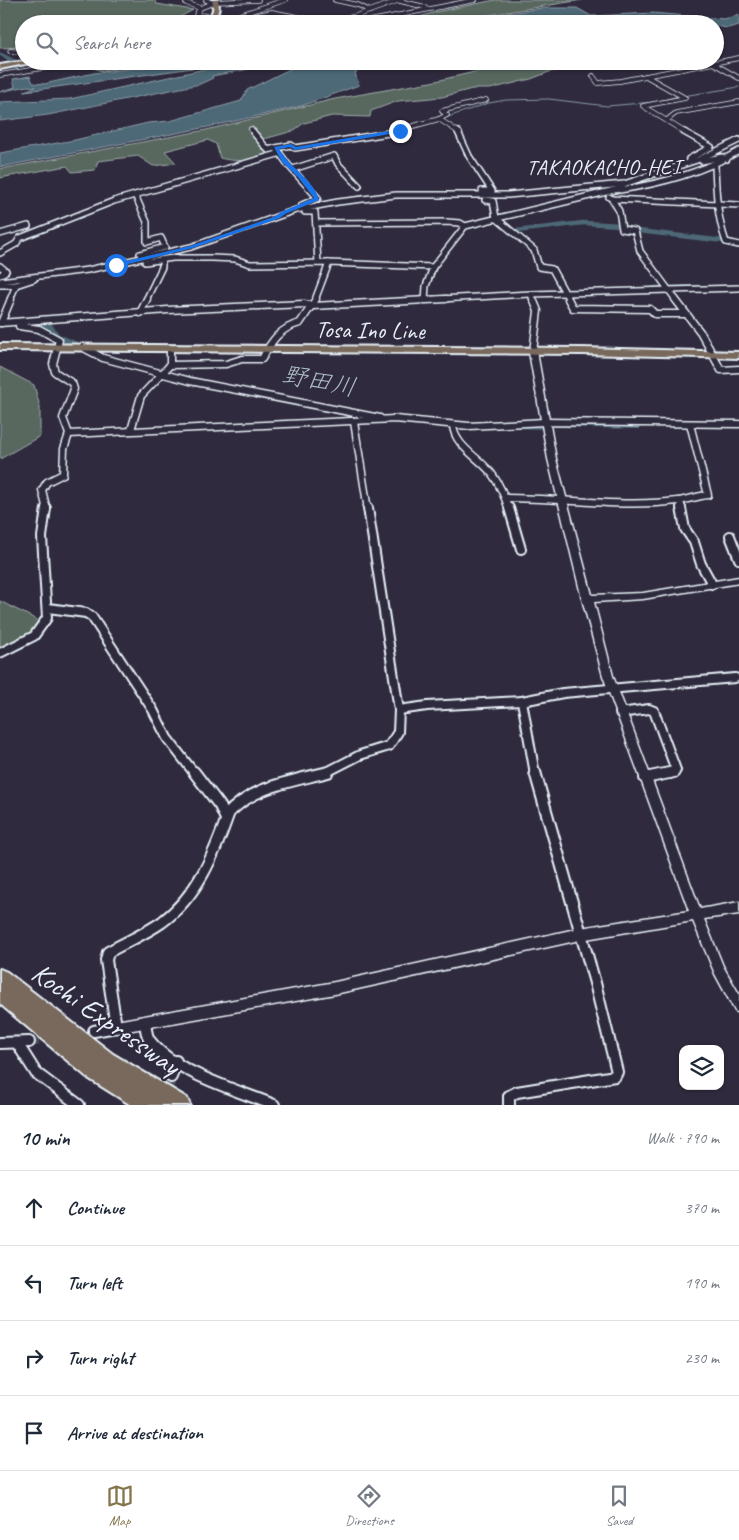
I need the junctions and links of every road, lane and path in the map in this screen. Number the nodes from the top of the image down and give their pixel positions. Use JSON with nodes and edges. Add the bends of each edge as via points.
{"nodes":[{"id":1,"x":206,"y":0,"type":"edge"},
{"id":2,"x":258,"y":0,"type":"edge"},
{"id":3,"x":285,"y":0,"type":"edge"},
{"id":4,"x":335,"y":0,"type":"edge"},
{"id":5,"x":400,"y":0,"type":"edge"},
{"id":6,"x":475,"y":0,"type":"edge"},
{"id":7,"x":215,"y":1,"type":"edge"},
{"id":8,"x":186,"y":3,"type":"dead end"},
{"id":9,"x":451,"y":5,"type":"junction"},
{"id":10,"x":200,"y":8,"type":"junction"},
{"id":11,"x":370,"y":11,"type":"junction"},
{"id":12,"x":196,"y":15,"type":"edge"},
{"id":13,"x":213,"y":15,"type":"edge"},
{"id":14,"x":244,"y":15,"type":"edge"},
{"id":15,"x":254,"y":15,"type":"edge"},
{"id":16,"x":287,"y":15,"type":"edge"},
{"id":17,"x":353,"y":15,"type":"edge"},
{"id":18,"x":400,"y":15,"type":"edge"},
{"id":19,"x":10,"y":51,"type":"dead end"},
{"id":20,"x":15,"y":51,"type":"edge"},
{"id":21,"x":739,"y":58,"type":"edge"},
{"id":22,"x":724,"y":60,"type":"edge"},
{"id":23,"x":15,"y":65,"type":"edge"},
{"id":24,"x":0,"y":67,"type":"edge"},
{"id":25,"x":724,"y":69,"type":"edge"},
{"id":26,"x":30,"y":70,"type":"edge"},
{"id":27,"x":674,"y":70,"type":"edge"},
{"id":28,"x":0,"y":75,"type":"edge"},
{"id":29,"x":593,"y":76,"type":"dead end"},
{"id":30,"x":646,"y":76,"type":"junction"},
{"id":31,"x":739,"y":78,"type":"edge"},
{"id":32,"x":486,"y":100,"type":"dead end"},
{"id":33,"x":739,"y":102,"type":"edge"},
{"id":34,"x":440,"y":119,"type":"junction"},
{"id":35,"x":667,"y":120,"type":"junction"},
{"id":36,"x":251,"y":129,"type":"dead end"},
{"id":37,"x":739,"y":140,"type":"edge"},
{"id":38,"x":277,"y":151,"type":"junction"},
{"id":39,"x":738,"y":153,"type":"edge"},
{"id":40,"x":727,"y":159,"type":"junction"},
{"id":41,"x":684,"y":164,"type":"junction"},
{"id":42,"x":715,"y":166,"type":"junction"},
{"id":43,"x":293,"y":169,"type":"junction"},
{"id":44,"x":635,"y":181,"type":"junction"},
{"id":45,"x":359,"y":186,"type":"dead end"},
{"id":46,"x":615,"y":191,"type":"junction"},
{"id":47,"x":605,"y":193,"type":"junction"},
{"id":48,"x":135,"y":195,"type":"junction"},
{"id":49,"x":438,"y":195,"type":"junction"},
{"id":50,"x":612,"y":199,"type":"junction"},
{"id":51,"x":718,"y":204,"type":"junction"},
{"id":52,"x":739,"y":205,"type":"edge"},
{"id":53,"x":278,"y":217,"type":"junction"},
{"id":54,"x":496,"y":218,"type":"junction"},
{"id":55,"x":316,"y":223,"type":"junction"},
{"id":56,"x":28,"y":226,"type":"dead end"},
{"id":57,"x":465,"y":226,"type":"junction"},
{"id":58,"x":0,"y":234,"type":"edge"},
{"id":59,"x":739,"y":245,"type":"edge"},
{"id":60,"x":0,"y":253,"type":"edge"},
{"id":61,"x":162,"y":260,"type":"junction"},
{"id":62,"x":318,"y":263,"type":"junction"},
{"id":63,"x":329,"y":263,"type":"junction"},
{"id":64,"x":0,"y":266,"type":"edge"},
{"id":65,"x":108,"y":266,"type":"junction"},
{"id":66,"x":433,"y":267,"type":"junction"},
{"id":67,"x":47,"y":274,"type":"junction"},
{"id":68,"x":0,"y":275,"type":"edge"},
{"id":69,"x":0,"y":280,"type":"edge"},
{"id":70,"x":0,"y":285,"type":"edge"},
{"id":71,"x":16,"y":285,"type":"junction"},
{"id":72,"x":668,"y":288,"type":"junction"},
{"id":73,"x":739,"y":288,"type":"edge"},
{"id":74,"x":565,"y":292,"type":"junction"},
{"id":75,"x":531,"y":294,"type":"junction"},
{"id":76,"x":425,"y":298,"type":"junction"},
{"id":77,"x":313,"y":306,"type":"junction"},
{"id":78,"x":140,"y":313,"type":"junction"},
{"id":79,"x":685,"y":314,"type":"junction"},
{"id":80,"x":0,"y":324,"type":"edge"},
{"id":81,"x":0,"y":347,"type":"edge"},
{"id":82,"x":57,"y":347,"type":"junction"},
{"id":83,"x":82,"y":347,"type":"junction"},
{"id":84,"x":170,"y":348,"type":"junction"},
{"id":85,"x":266,"y":349,"type":"junction"},
{"id":86,"x":533,"y":352,"type":"junction"},
{"id":87,"x":711,"y":354,"type":"junction"},
{"id":88,"x":739,"y":355,"type":"edge"},
{"id":89,"x":170,"y":365,"type":"junction"},
{"id":90,"x":739,"y":369,"type":"edge"},
{"id":91,"x":162,"y":372,"type":"junction"},
{"id":92,"x":390,"y":419,"type":"junction"},
{"id":93,"x":354,"y":422,"type":"junction"},
{"id":94,"x":544,"y":422,"type":"junction"},
{"id":95,"x":739,"y":424,"type":"edge"},
{"id":96,"x":690,"y":425,"type":"junction"},
{"id":97,"x":453,"y":427,"type":"junction"},
{"id":98,"x":132,"y":430,"type":"junction"},
{"id":99,"x":69,"y":434,"type":"junction"},
{"id":100,"x":506,"y":498,"type":"junction"},
{"id":101,"x":563,"y":500,"type":"junction"},
{"id":102,"x":680,"y":501,"type":"junction"},
{"id":103,"x":730,"y":536,"type":"dead end"},
{"id":104,"x":521,"y":549,"type":"dead end"},
{"id":105,"x":739,"y":560,"type":"edge"},
{"id":106,"x":739,"y":580,"type":"edge"},
{"id":107,"x":712,"y":584,"type":"junction"},
{"id":108,"x":587,"y":599,"type":"junction"},
{"id":109,"x":48,"y":608,"type":"junction"},
{"id":110,"x":0,"y":653,"type":"edge"},
{"id":111,"x":735,"y":678,"type":"dead end"},
{"id":112,"x":612,"y":690,"type":"junction"},
{"id":113,"x":522,"y":701,"type":"junction"},
{"id":114,"x":399,"y":710,"type":"junction"},
{"id":115,"x":620,"y":713,"type":"junction"},
{"id":116,"x":645,"y":778,"type":"junction"},
{"id":117,"x":231,"y":808,"type":"junction"},
{"id":118,"x":739,"y":908,"type":"edge"},
{"id":119,"x":696,"y":914,"type":"junction"},
{"id":120,"x":580,"y":934,"type":"junction"},
{"id":121,"x":0,"y":979,"type":"edge"},
{"id":122,"x":0,"y":990,"type":"edge"},
{"id":123,"x":739,"y":1007,"type":"edge"},
{"id":124,"x":145,"y":1022,"type":"junction"},
{"id":125,"x":116,"y":1027,"type":"junction"},
{"id":126,"x":94,"y":1031,"type":"dead end"},
{"id":127,"x":29,"y":1042,"type":"tunnel mouth"},
{"id":128,"x":17,"y":1043,"type":"junction"},
{"id":129,"x":0,"y":1044,"type":"edge"},
{"id":130,"x":176,"y":1061,"type":"junction"},
{"id":131,"x":171,"y":1077,"type":"tunnel mouth"},
{"id":132,"x":79,"y":1105,"type":"edge"},
{"id":133,"x":150,"y":1105,"type":"edge"},
{"id":134,"x":180,"y":1105,"type":"edge"},
{"id":135,"x":274,"y":1105,"type":"edge"},
{"id":136,"x":509,"y":1105,"type":"edge"}],
"edges":[{"from":1,"to":7,"type":"street"},
{"from":2,"to":7,"type":"street"},
{"from":3,"to":14,"type":"street"},
{"from":4,"to":11,"type":"street"},
{"from":5,"to":9,"type":"street","via":[[419,7]]},
{"from":5,"to":11,"type":"street"},
{"from":6,"to":9,"type":"street"},
{"from":7,"to":10,"type":"street"},
{"from":7,"to":13,"type":"main road","via":[[217,9]]},
{"from":8,"to":10,"type":"street"},
{"from":9,"to":18,"type":"street"},
{"from":10,"to":12,"type":"street"},
{"from":11,"to":17,"type":"street"},
{"from":15,"to":16,"type":"street","via":[[272,12]]},
{"from":19,"to":20,"type":"street"},
{"from":21,"to":22,"type":"street"},
{"from":23,"to":24,"type":"main road"},
{"from":25,"to":31,"type":"street"},
{"from":26,"to":28,"type":"street"},
{"from":27,"to":30,"type":"street"},
{"from":29,"to":30,"type":"street","via":[[598,83]]},
{"from":30,"to":35,"type":"street","via":[[683,95],[682,100],[642,105]]},
{"from":32,"to":34,"type":"street","via":[[442,111],[447,115]]},
{"from":33,"to":35,"type":"street","via":[[676,113]]},
{"from":34,"to":38,"type":"street","via":[[396,132],[292,146]]},
{"from":34,"to":49,"type":"street","via":[[460,133],[466,155],[488,180],[492,191]]},
{"from":35,"to":41,"type":"street","via":[[683,133],[711,147]]},
{"from":36,"to":38,"type":"street","via":[[268,150]]},
{"from":37,"to":41,"type":"street"},
{"from":38,"to":43,"type":"street"},
{"from":38,"to":48,"type":"street"},
{"from":39,"to":40,"type":"street"},
{"from":40,"to":41,"type":"street","via":[[722,157]]},
{"from":40,"to":42,"type":"street"},
{"from":41,"to":44,"type":"street"},
{"from":42,"to":46,"type":"street","via":[[684,178]]},
{"from":42,"to":51,"type":"street"},
{"from":43,"to":45,"type":"street","via":[[334,156]]},
{"from":43,"to":53,"type":"street","via":[[317,199]]},
{"from":44,"to":46,"type":"street"},
{"from":44,"to":49,"type":"street","via":[[527,194]]},
{"from":46,"to":47,"type":"street"},
{"from":47,"to":50,"type":"street"},
{"from":47,"to":54,"type":"street"},
{"from":48,"to":60,"type":"street","via":[[20,238]]},
{"from":48,"to":65,"type":"street","via":[[148,222],[147,242],[161,238],[165,247]]},
{"from":49,"to":53,"type":"street","via":[[371,197],[319,205]]},
{"from":49,"to":54,"type":"street","via":[[493,200]]},
{"from":50,"to":51,"type":"street"},
{"from":50,"to":72,"type":"street","via":[[619,211],[622,229],[635,232],[640,251]]},
{"from":51,"to":52,"type":"street"},
{"from":51,"to":59,"type":"street","via":[[725,241]]},
{"from":53,"to":55,"type":"street","via":[[312,211],[316,212]]},
{"from":53,"to":65,"type":"street","via":[[191,247]]},
{"from":54,"to":57,"type":"street"},
{"from":54,"to":74,"type":"street","via":[[534,250],[539,268],[552,269]]},
{"from":55,"to":57,"type":"street","via":[[460,222]]},
{"from":55,"to":62,"type":"street"},
{"from":56,"to":58,"type":"street"},
{"from":57,"to":66,"type":"street"},
{"from":61,"to":62,"type":"street","via":[[212,258],[235,259],[250,264]]},
{"from":61,"to":65,"type":"street"},
{"from":61,"to":78,"type":"street","via":[[162,267]]},
{"from":62,"to":63,"type":"street"},
{"from":63,"to":66,"type":"street"},
{"from":63,"to":77,"type":"street"},
{"from":64,"to":68,"type":"street","via":[[6,271]]},
{"from":65,"to":67,"type":"street"},
{"from":66,"to":76,"type":"street"},
{"from":67,"to":69,"type":"street"},
{"from":67,"to":71,"type":"street"},
{"from":70,"to":71,"type":"street"},
{"from":71,"to":80,"type":"street"},
{"from":72,"to":73,"type":"street"},
{"from":72,"to":74,"type":"street"},
{"from":72,"to":79,"type":"street"},
{"from":74,"to":75,"type":"street"},
{"from":74,"to":79,"type":"street","via":[[573,308],[650,309],[655,314]]},
{"from":75,"to":76,"type":"street"},
{"from":75,"to":86,"type":"street","via":[[538,311]]},
{"from":76,"to":77,"type":"street"},
{"from":77,"to":78,"type":"street"},
{"from":77,"to":85,"type":"street","via":[[300,323],[287,326]]},
{"from":78,"to":80,"type":"street"},
{"from":79,"to":87,"type":"street","via":[[701,334]]},
{"from":80,"to":82,"type":"street","via":[[39,329],[59,340]]},
{"from":81,"to":82,"type":"main road","name":"Tosa Ino Line"},
{"from":82,"to":83,"type":"main road","name":"Tosa Ino Line"},
{"from":82,"to":99,"type":"street","via":[[53,364],[55,372],[74,386],[63,418]]},
{"from":83,"to":84,"type":"main road","name":"Tosa Ino Line"},
{"from":83,"to":91,"type":"street","via":[[96,355]]},
{"from":84,"to":85,"type":"main road","name":"Tosa Ino Line"},
{"from":84,"to":89,"type":"street"},
{"from":85,"to":86,"type":"main road","name":"Tosa Ino Line"},
{"from":85,"to":89,"type":"street","via":[[260,359],[242,359],[226,364]]},
{"from":86,"to":87,"type":"main road","name":"Tosa Ino Line"},
{"from":86,"to":94,"type":"street"},
{"from":87,"to":88,"type":"main road","name":"Tosa Ino Line"},
{"from":87,"to":90,"type":"street","via":[[721,370]]},
{"from":89,"to":91,"type":"street"},
{"from":91,"to":92,"type":"street","via":[[199,384]]},
{"from":91,"to":98,"type":"street","via":[[139,399]]},
{"from":92,"to":93,"type":"street"},
{"from":92,"to":97,"type":"street"},
{"from":93,"to":98,"type":"street"},
{"from":93,"to":114,"type":"street"},
{"from":94,"to":96,"type":"street"},
{"from":94,"to":97,"type":"street"},
{"from":94,"to":101,"type":"street"},
{"from":95,"to":96,"type":"street"},
{"from":96,"to":102,"type":"street","via":[[708,495]]},
{"from":97,"to":100,"type":"street"},
{"from":98,"to":99,"type":"street"},
{"from":99,"to":109,"type":"street","via":[[62,456],[63,474],[47,482],[42,490],[46,511],[42,537]]},
{"from":100,"to":101,"type":"street"},
{"from":100,"to":104,"type":"street"},
{"from":101,"to":102,"type":"street"},
{"from":101,"to":108,"type":"street"},
{"from":102,"to":107,"type":"street","via":[[684,529],[694,542]]},
{"from":103,"to":105,"type":"street"},
{"from":106,"to":107,"type":"street"},
{"from":107,"to":108,"type":"street","via":[[643,596]]},
{"from":108,"to":112,"type":"street"},
{"from":109,"to":110,"type":"street","via":[[44,626],[33,638]]},
{"from":109,"to":117,"type":"street","via":[[86,613],[92,617],[153,710],[167,738],[225,817]]},
{"from":111,"to":112,"type":"street"},
{"from":112,"to":113,"type":"street","via":[[563,693]]},
{"from":112,"to":115,"type":"street"},
{"from":113,"to":114,"type":"street"},
{"from":113,"to":120,"type":"street","via":[[544,813]]},
{"from":114,"to":117,"type":"street","via":[[397,735],[390,746],[356,756],[330,772],[249,796]]},
{"from":115,"to":116,"type":"street"},
{"from":115,"to":116,"type":"street","via":[[654,711],[676,770],[674,774]]},
{"from":116,"to":119,"type":"street"},
{"from":117,"to":125,"type":"street","via":[[198,883],[167,918],[108,952],[106,960]]},
{"from":118,"to":119,"type":"street"},
{"from":119,"to":120,"type":"street"},
{"from":119,"to":123,"type":"street","via":[[719,970]]},
{"from":120,"to":124,"type":"street","via":[[336,988]]},
{"from":120,"to":136,"type":"street","via":[[588,954],[617,1072],[615,1076],[517,1092],[509,1096]]},
{"from":121,"to":134,"type":"highway","name":"Kochi Expressway","via":[[106,1062]]},
{"from":122,"to":133,"type":"highway","name":"Kochi Expressway","via":[[96,1071]]},
{"from":124,"to":125,"type":"street"},
{"from":124,"to":130,"type":"street","via":[[151,1044]]},
{"from":125,"to":126,"type":"street"},
{"from":127,"to":128,"type":"street"},
{"from":128,"to":129,"type":"street"},
{"from":128,"to":132,"type":"street","via":[[36,1073]]},
{"from":130,"to":131,"type":"street"},
{"from":130,"to":135,"type":"street"}]}
